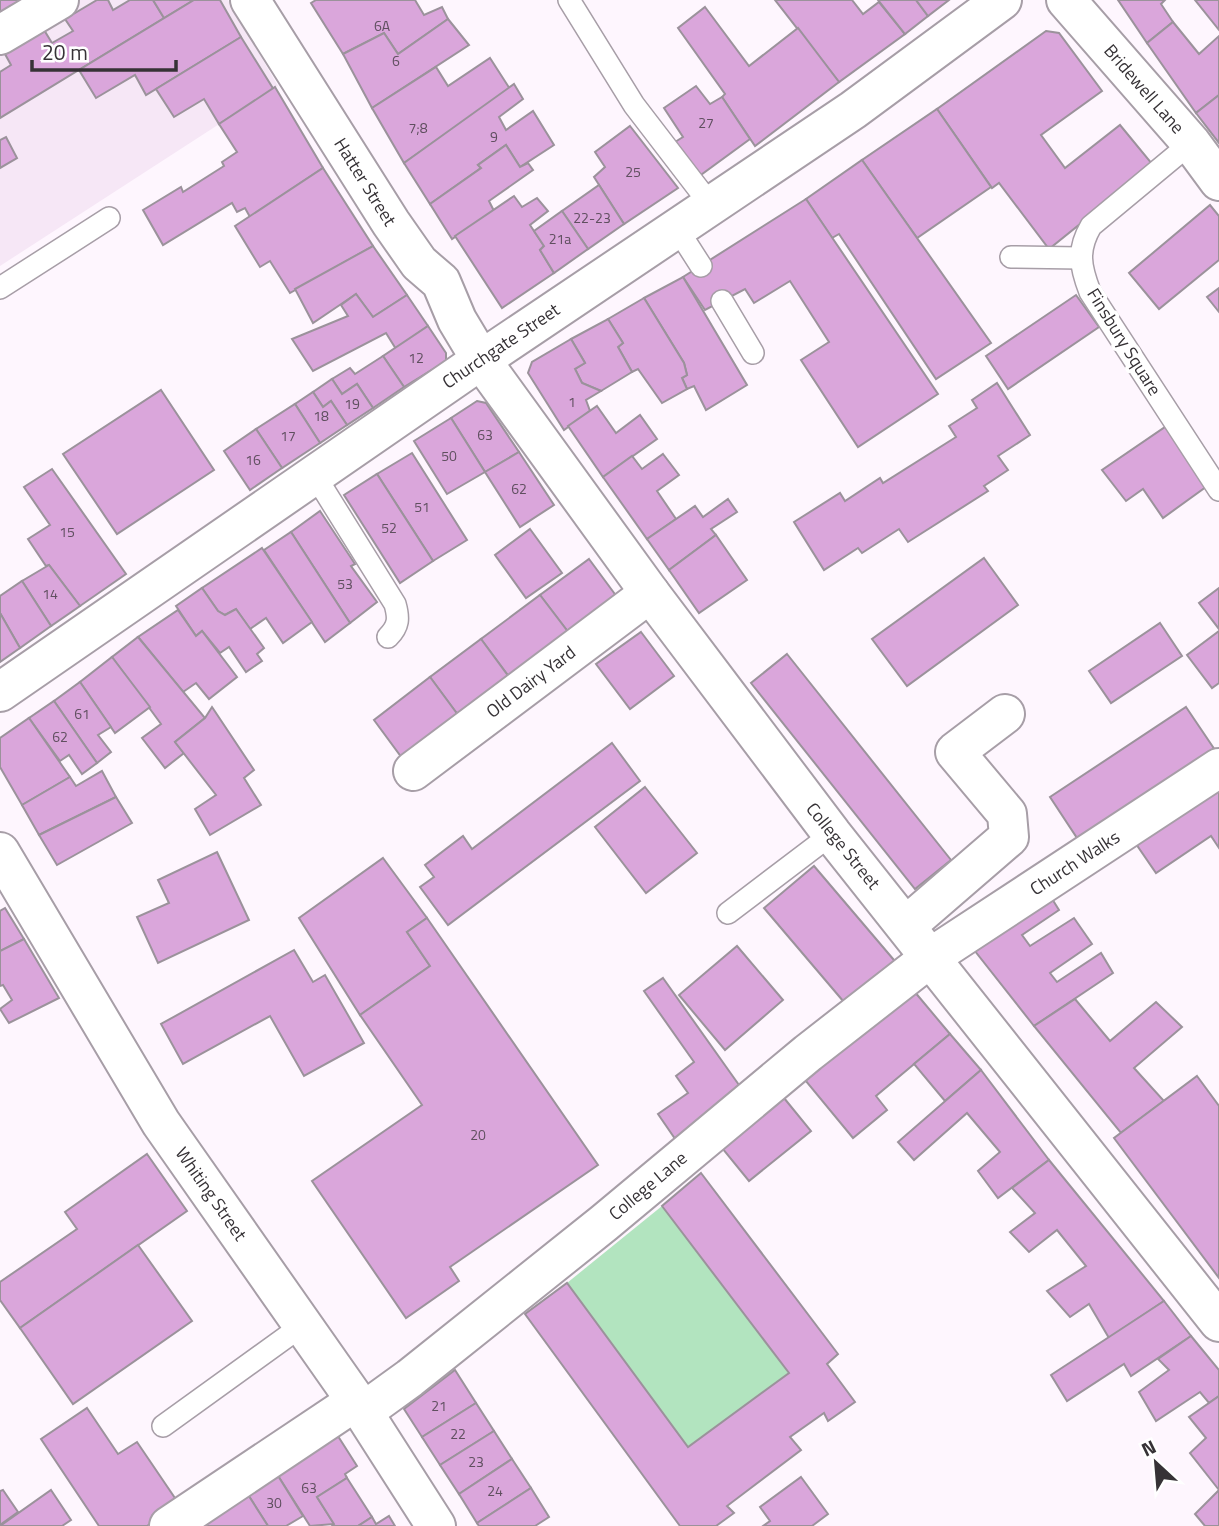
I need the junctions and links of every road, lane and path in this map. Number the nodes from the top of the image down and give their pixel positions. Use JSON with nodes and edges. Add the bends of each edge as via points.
{"nodes":[{"id":1,"x":59,"y":0,"type":"edge"},
{"id":2,"x":250,"y":0,"type":"edge"},
{"id":3,"x":569,"y":0,"type":"edge"},
{"id":4,"x":1002,"y":0,"type":"edge"},
{"id":5,"x":1066,"y":0,"type":"edge"},
{"id":6,"x":0,"y":35,"type":"edge"},
{"id":7,"x":1191,"y":143,"type":"junction"},
{"id":8,"x":1219,"y":181,"type":"edge"},
{"id":9,"x":710,"y":204,"type":"junction"},
{"id":10,"x":108,"y":218,"type":"dead end"},
{"id":11,"x":676,"y":227,"type":"junction"},
{"id":12,"x":1011,"y":257,"type":"dead end"},
{"id":13,"x":1080,"y":258,"type":"junction"},
{"id":14,"x":701,"y":266,"type":"dead end"},
{"id":15,"x":0,"y":288,"type":"edge"},
{"id":16,"x":722,"y":301,"type":"dead end"},
{"id":17,"x":753,"y":353,"type":"dead end"},
{"id":18,"x":481,"y":360,"type":"junction"},
{"id":19,"x":314,"y":474,"type":"junction"},
{"id":20,"x":1219,"y":490,"type":"edge"},
{"id":21,"x":650,"y":593,"type":"junction"},
{"id":22,"x":388,"y":637,"type":"dead end"},
{"id":23,"x":0,"y":692,"type":"edge"},
{"id":24,"x":1005,"y":714,"type":"dead end"},
{"id":25,"x":1219,"y":768,"type":"edge"},
{"id":26,"x":413,"y":771,"type":"dead end"},
{"id":27,"x":832,"y":834,"type":"junction"},
{"id":28,"x":1,"y":854,"type":"edge"},
{"id":29,"x":728,"y":913,"type":"dead end"},
{"id":30,"x":907,"y":926,"type":"junction"},
{"id":31,"x":931,"y":957,"type":"junction"},
{"id":32,"x":1219,"y":1322,"type":"edge"},
{"id":33,"x":303,"y":1325,"type":"junction"},
{"id":34,"x":359,"y":1406,"type":"junction"},
{"id":35,"x":163,"y":1426,"type":"dead end"},
{"id":36,"x":169,"y":1526,"type":"edge"},
{"id":37,"x":436,"y":1526,"type":"edge"}],
"edges":[{"from":1,"to":6,"type":"street"},
{"from":2,"to":18,"type":"street","name":"Hatter Street","via":[[390,223],[419,263],[441,282]]},
{"from":3,"to":9,"type":"lane","via":[[634,105]]},
{"from":4,"to":9,"type":"street","name":"Churchgate Street","via":[[853,110]]},
{"from":5,"to":7,"type":"street","name":"Bridewell Lane"},
{"from":7,"to":8,"type":"street","name":"Bridewell Lane"},
{"from":7,"to":13,"type":"lane","via":[[1091,226]]},
{"from":9,"to":11,"type":"street","name":"Churchgate Street"},
{"from":10,"to":15,"type":"lane"},
{"from":11,"to":14,"type":"lane"},
{"from":11,"to":18,"type":"street","name":"Churchgate Street"},
{"from":12,"to":13,"type":"lane"},
{"from":13,"to":20,"type":"lane","name":"Finsbury Square","via":[[1090,292]]},
{"from":16,"to":17,"type":"lane"},
{"from":18,"to":19,"type":"street","name":"Churchgate Street"},
{"from":18,"to":21,"type":"street","name":"College Street"},
{"from":19,"to":22,"type":"lane","via":[[395,604],[396,629]]},
{"from":19,"to":23,"type":"street","name":"Churchgate Street"},
{"from":21,"to":26,"type":"street","name":"Old Dairy Yard"},
{"from":21,"to":27,"type":"street","name":"College Street"},
{"from":24,"to":30,"type":"street","via":[[955,752],[1007,814],[1009,837]]},
{"from":25,"to":31,"type":"street","name":"Church Walks"},
{"from":27,"to":29,"type":"lane"},
{"from":27,"to":30,"type":"street","name":"College Street"},
{"from":28,"to":33,"type":"street","name":"Whiting Street","via":[[161,1123]]},
{"from":30,"to":31,"type":"street","name":"College Street"},
{"from":31,"to":32,"type":"street","name":"College Street"},
{"from":31,"to":34,"type":"street","name":"College Lane","via":[[421,1370]]},
{"from":33,"to":34,"type":"street","name":"Whiting Street"},
{"from":33,"to":35,"type":"lane"},
{"from":34,"to":36,"type":"street","name":"College Lane"},
{"from":34,"to":37,"type":"street","name":"Whiting Street"}]}
